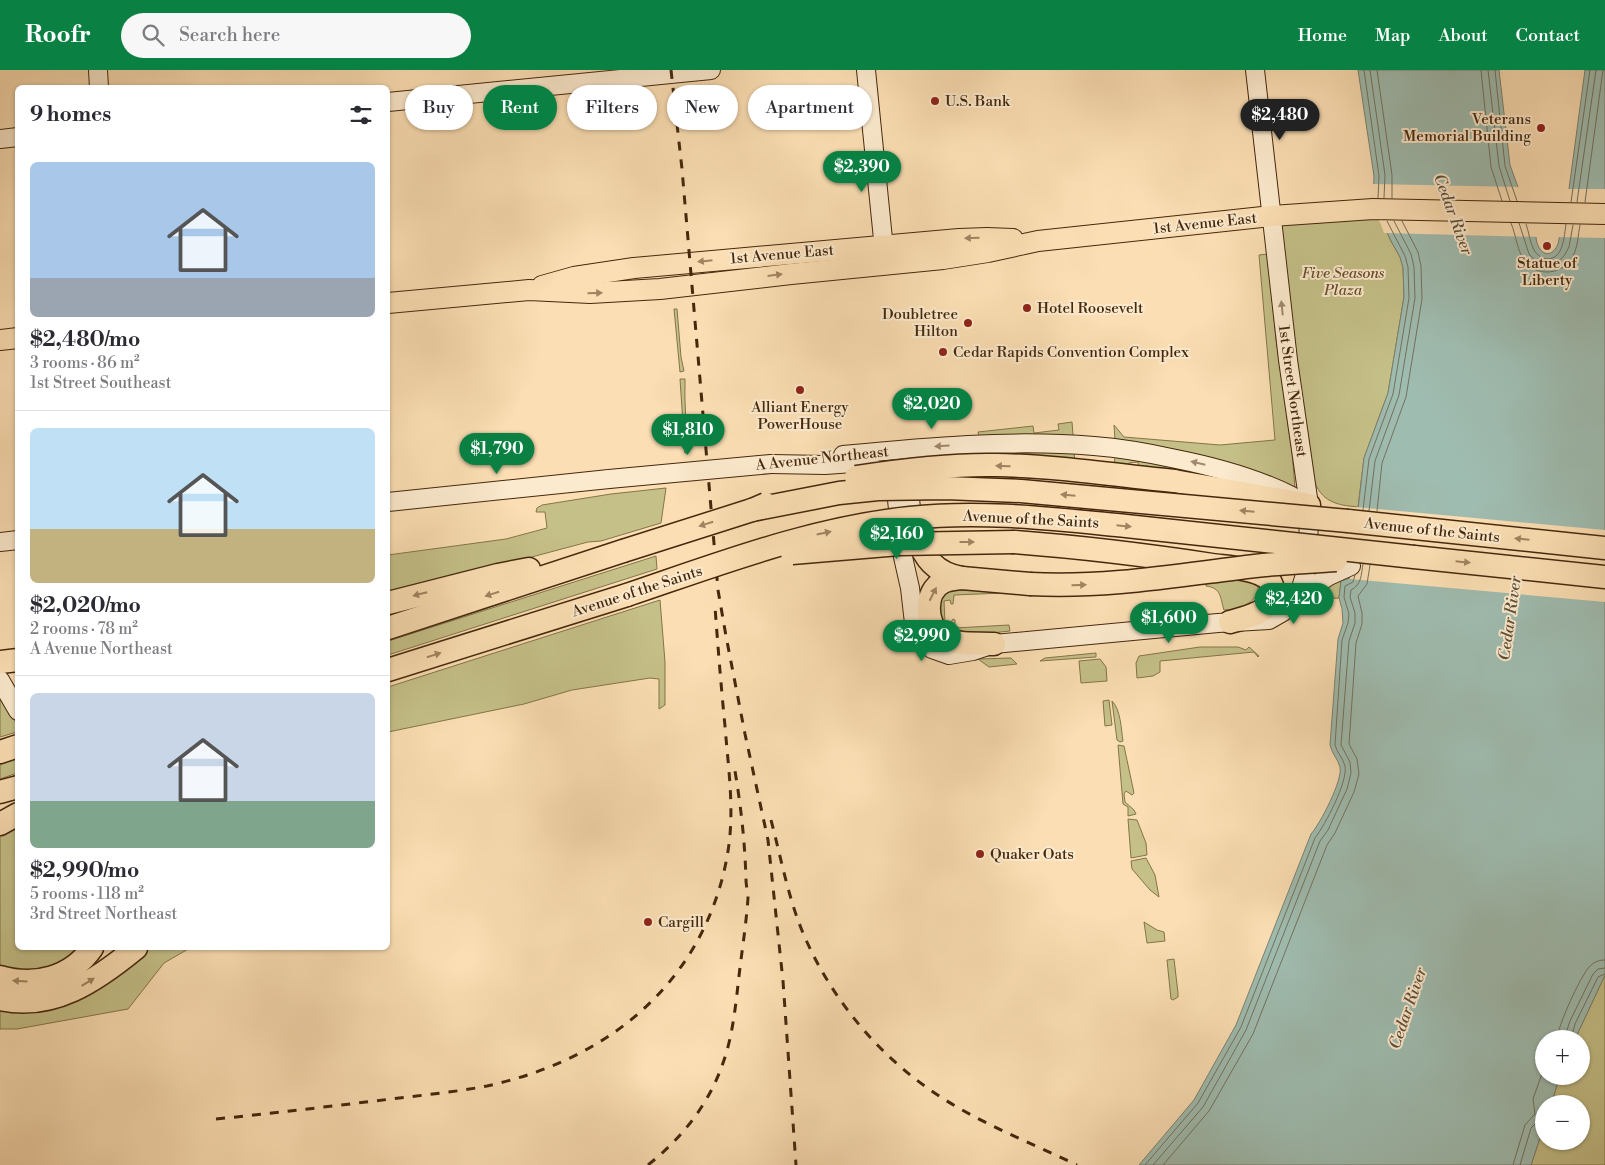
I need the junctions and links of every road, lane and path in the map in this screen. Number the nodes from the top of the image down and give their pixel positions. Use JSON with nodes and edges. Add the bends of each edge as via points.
{"nodes":[{"id":1,"x":98,"y":70,"type":"edge"},
{"id":2,"x":711,"y":70,"type":"edge"},
{"id":3,"x":866,"y":70,"type":"edge"},
{"id":4,"x":1255,"y":70,"type":"edge"},
{"id":5,"x":99,"y":85,"type":"edge"},
{"id":6,"x":390,"y":102,"type":"edge"},
{"id":7,"x":15,"y":137,"type":"edge"},
{"id":8,"x":0,"y":139,"type":"edge"},
{"id":9,"x":1605,"y":214,"type":"edge"},
{"id":10,"x":1272,"y":216,"type":"junction"},
{"id":11,"x":885,"y":255,"type":"junction"},
{"id":12,"x":390,"y":303,"type":"edge"},
{"id":13,"x":15,"y":338,"type":"edge"},
{"id":14,"x":0,"y":340,"type":"edge"},
{"id":15,"x":914,"y":448,"type":"junction"},
{"id":16,"x":771,"y":464,"type":"junction"},
{"id":17,"x":390,"y":502,"type":"edge"},
{"id":18,"x":1309,"y":505,"type":"junction"},
{"id":19,"x":752,"y":510,"type":"junction"},
{"id":20,"x":914,"y":533,"type":"junction"},
{"id":21,"x":15,"y":540,"type":"edge"},
{"id":22,"x":0,"y":542,"type":"edge"},
{"id":23,"x":1605,"y":542,"type":"edge"},
{"id":24,"x":1558,"y":543,"type":"junction"},
{"id":25,"x":1605,"y":548,"type":"edge"},
{"id":26,"x":614,"y":554,"type":"junction"},
{"id":27,"x":743,"y":556,"type":"junction"},
{"id":28,"x":1414,"y":557,"type":"junction"},
{"id":29,"x":1181,"y":560,"type":"junction"},
{"id":30,"x":1308,"y":565,"type":"junction"},
{"id":31,"x":1351,"y":566,"type":"dead end"},
{"id":32,"x":1605,"y":577,"type":"edge"},
{"id":33,"x":962,"y":578,"type":"junction"},
{"id":34,"x":910,"y":588,"type":"junction"},
{"id":35,"x":1297,"y":597,"type":"junction"},
{"id":36,"x":390,"y":602,"type":"edge"},
{"id":37,"x":1230,"y":622,"type":"junction"},
{"id":38,"x":390,"y":627,"type":"edge"},
{"id":39,"x":994,"y":644,"type":"junction"},
{"id":40,"x":15,"y":660,"type":"edge"},
{"id":41,"x":0,"y":662,"type":"edge"},
{"id":42,"x":390,"y":669,"type":"edge"},
{"id":43,"x":0,"y":680,"type":"edge"},
{"id":44,"x":14,"y":705,"type":"edge"},
{"id":45,"x":15,"y":747,"type":"edge"},
{"id":46,"x":0,"y":752,"type":"edge"},
{"id":47,"x":15,"y":788,"type":"edge"},
{"id":48,"x":0,"y":792,"type":"edge"},
{"id":49,"x":15,"y":816,"type":"edge"},
{"id":50,"x":0,"y":824,"type":"edge"},
{"id":51,"x":90,"y":950,"type":"edge"},
{"id":52,"x":133,"y":950,"type":"edge"},
{"id":53,"x":0,"y":978,"type":"edge"},
{"id":54,"x":0,"y":999,"type":"edge"}],
"edges":[{"from":1,"to":5,"type":"street"},
{"from":2,"to":6,"type":"street"},
{"from":3,"to":11,"type":"street"},
{"from":4,"to":10,"type":"street","name":"1st Street Northeast"},
{"from":7,"to":8,"type":"street"},
{"from":9,"to":10,"type":"main road","name":"1st Avenue East","via":[[1373,209]]},
{"from":10,"to":11,"type":"main road","name":"1st Avenue East","via":[[1038,241],[964,256]]},
{"from":18,"to":10,"type":"street","name":"1st Street Northeast","one_way":true},
{"from":11,"to":12,"type":"main road","name":"1st Avenue East","via":[[774,254],[634,268],[574,277],[529,290]]},
{"from":13,"to":14,"type":"main road"},
{"from":15,"to":16,"type":"street","name":"A Avenue Northeast"},
{"from":18,"to":15,"type":"street","name":"A Avenue Northeast","one_way":true,"via":[[1269,486],[1222,470],[1156,454],[1076,444],[1015,443]]},
{"from":15,"to":20,"type":"street","via":[[907,467]]},
{"from":16,"to":17,"type":"street","name":"A Avenue Northeast","bridge":true},
{"from":16,"to":34,"type":"street","via":[[853,463],[885,474],[896,490],[903,557]]},
{"from":18,"to":19,"type":"highway","one_way":true,"bridge":true,"via":[[1174,482],[1016,466],[926,468],[884,473],[822,484]]},
{"from":18,"to":30,"type":"street","name":"1st Street Northeast"},
{"from":24,"to":19,"type":"highway","name":"Avenue of the Saints","one_way":true,"bridge":true,"via":[[1021,491],[878,488]]},
{"from":19,"to":26,"type":"highway","one_way":true,"bridge":true},
{"from":20,"to":33,"type":"highway","via":[[935,567],[948,575]]},
{"from":20,"to":34,"type":"street"},
{"from":21,"to":22,"type":"street"},
{"from":23,"to":24,"type":"highway"},
{"from":24,"to":25,"type":"highway","name":"Avenue of the Saints"},
{"from":26,"to":36,"type":"highway","one_way":true,"via":[[498,575]]},
{"from":26,"to":38,"type":"highway","one_way":true},
{"from":27,"to":28,"type":"highway","name":"Avenue of the Saints","one_way":true,"bridge":true,"via":[[879,522],[978,514],[1051,518]]},
{"from":27,"to":29,"type":"highway","one_way":true,"bridge":true,"via":[[899,544],[1014,542]]},
{"from":42,"to":27,"type":"highway","name":"Avenue of the Saints","one_way":true,"bridge":true},
{"from":28,"to":32,"type":"highway","name":"Avenue of the Saints","one_way":true},
{"from":33,"to":28,"type":"highway","one_way":true,"bridge":true,"via":[[1072,585],[1136,582],[1288,562]]},
{"from":29,"to":30,"type":"highway"},
{"from":29,"to":37,"type":"highway","via":[[1259,573],[1270,581],[1273,594],[1268,605]]},
{"from":30,"to":35,"type":"street","name":"1st Street Northeast"},
{"from":31,"to":35,"type":"street"},
{"from":39,"to":33,"type":"highway","one_way":true,"via":[[948,640],[930,622],[929,603],[936,588],[942,582]]},
{"from":34,"to":39,"type":"street","via":[[916,631],[932,649],[949,655]]},
{"from":35,"to":37,"type":"street","via":[[1283,612],[1269,620]]},
{"from":37,"to":39,"type":"street"},
{"from":40,"to":41,"type":"highway"},
{"from":43,"to":44,"type":"street"},
{"from":45,"to":46,"type":"highway"},
{"from":47,"to":48,"type":"highway"},
{"from":49,"to":50,"type":"highway"},
{"from":51,"to":53,"type":"highway","one_way":true,"via":[[74,966],[53,977],[30,982]]},
{"from":54,"to":52,"type":"highway","one_way":true,"via":[[43,1001],[72,992]]}]}
